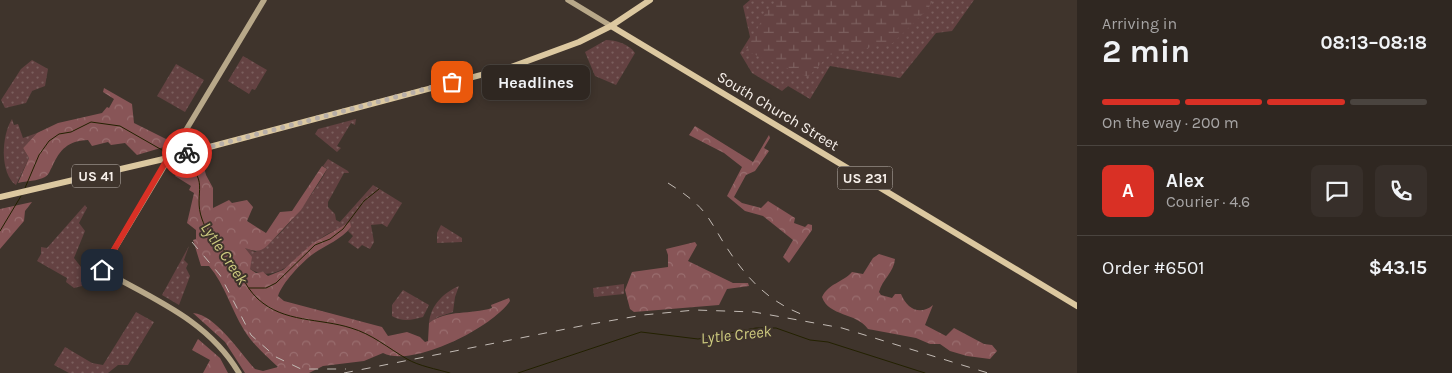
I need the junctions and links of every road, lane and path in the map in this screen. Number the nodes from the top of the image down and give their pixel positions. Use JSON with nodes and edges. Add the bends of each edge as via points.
{"nodes":[{"id":1,"x":264,"y":0,"type":"edge"},
{"id":2,"x":568,"y":0,"type":"edge"},
{"id":3,"x":650,"y":0,"type":"edge"},
{"id":4,"x":611,"y":26,"type":"junction"},
{"id":5,"x":168,"y":158,"type":"junction"},
{"id":6,"x":0,"y":197,"type":"edge"},
{"id":7,"x":1077,"y":306,"type":"edge"},
{"id":8,"x":238,"y":371,"type":"edge"}],
"edges":[{"from":1,"to":5,"type":"street"},
{"from":2,"to":4,"type":"street","name":"South Church Street"},
{"from":3,"to":4,"type":"main road","number":"US 41"},
{"from":4,"to":5,"type":"main road","number":"US 41","via":[[546,56],[511,67]]},
{"from":4,"to":7,"type":"main road","name":"South Church Street","number":"US 231"},
{"from":5,"to":6,"type":"main road","number":"US 41"},
{"from":5,"to":8,"type":"street","via":[[102,270],[191,320],[225,351]]}]}
